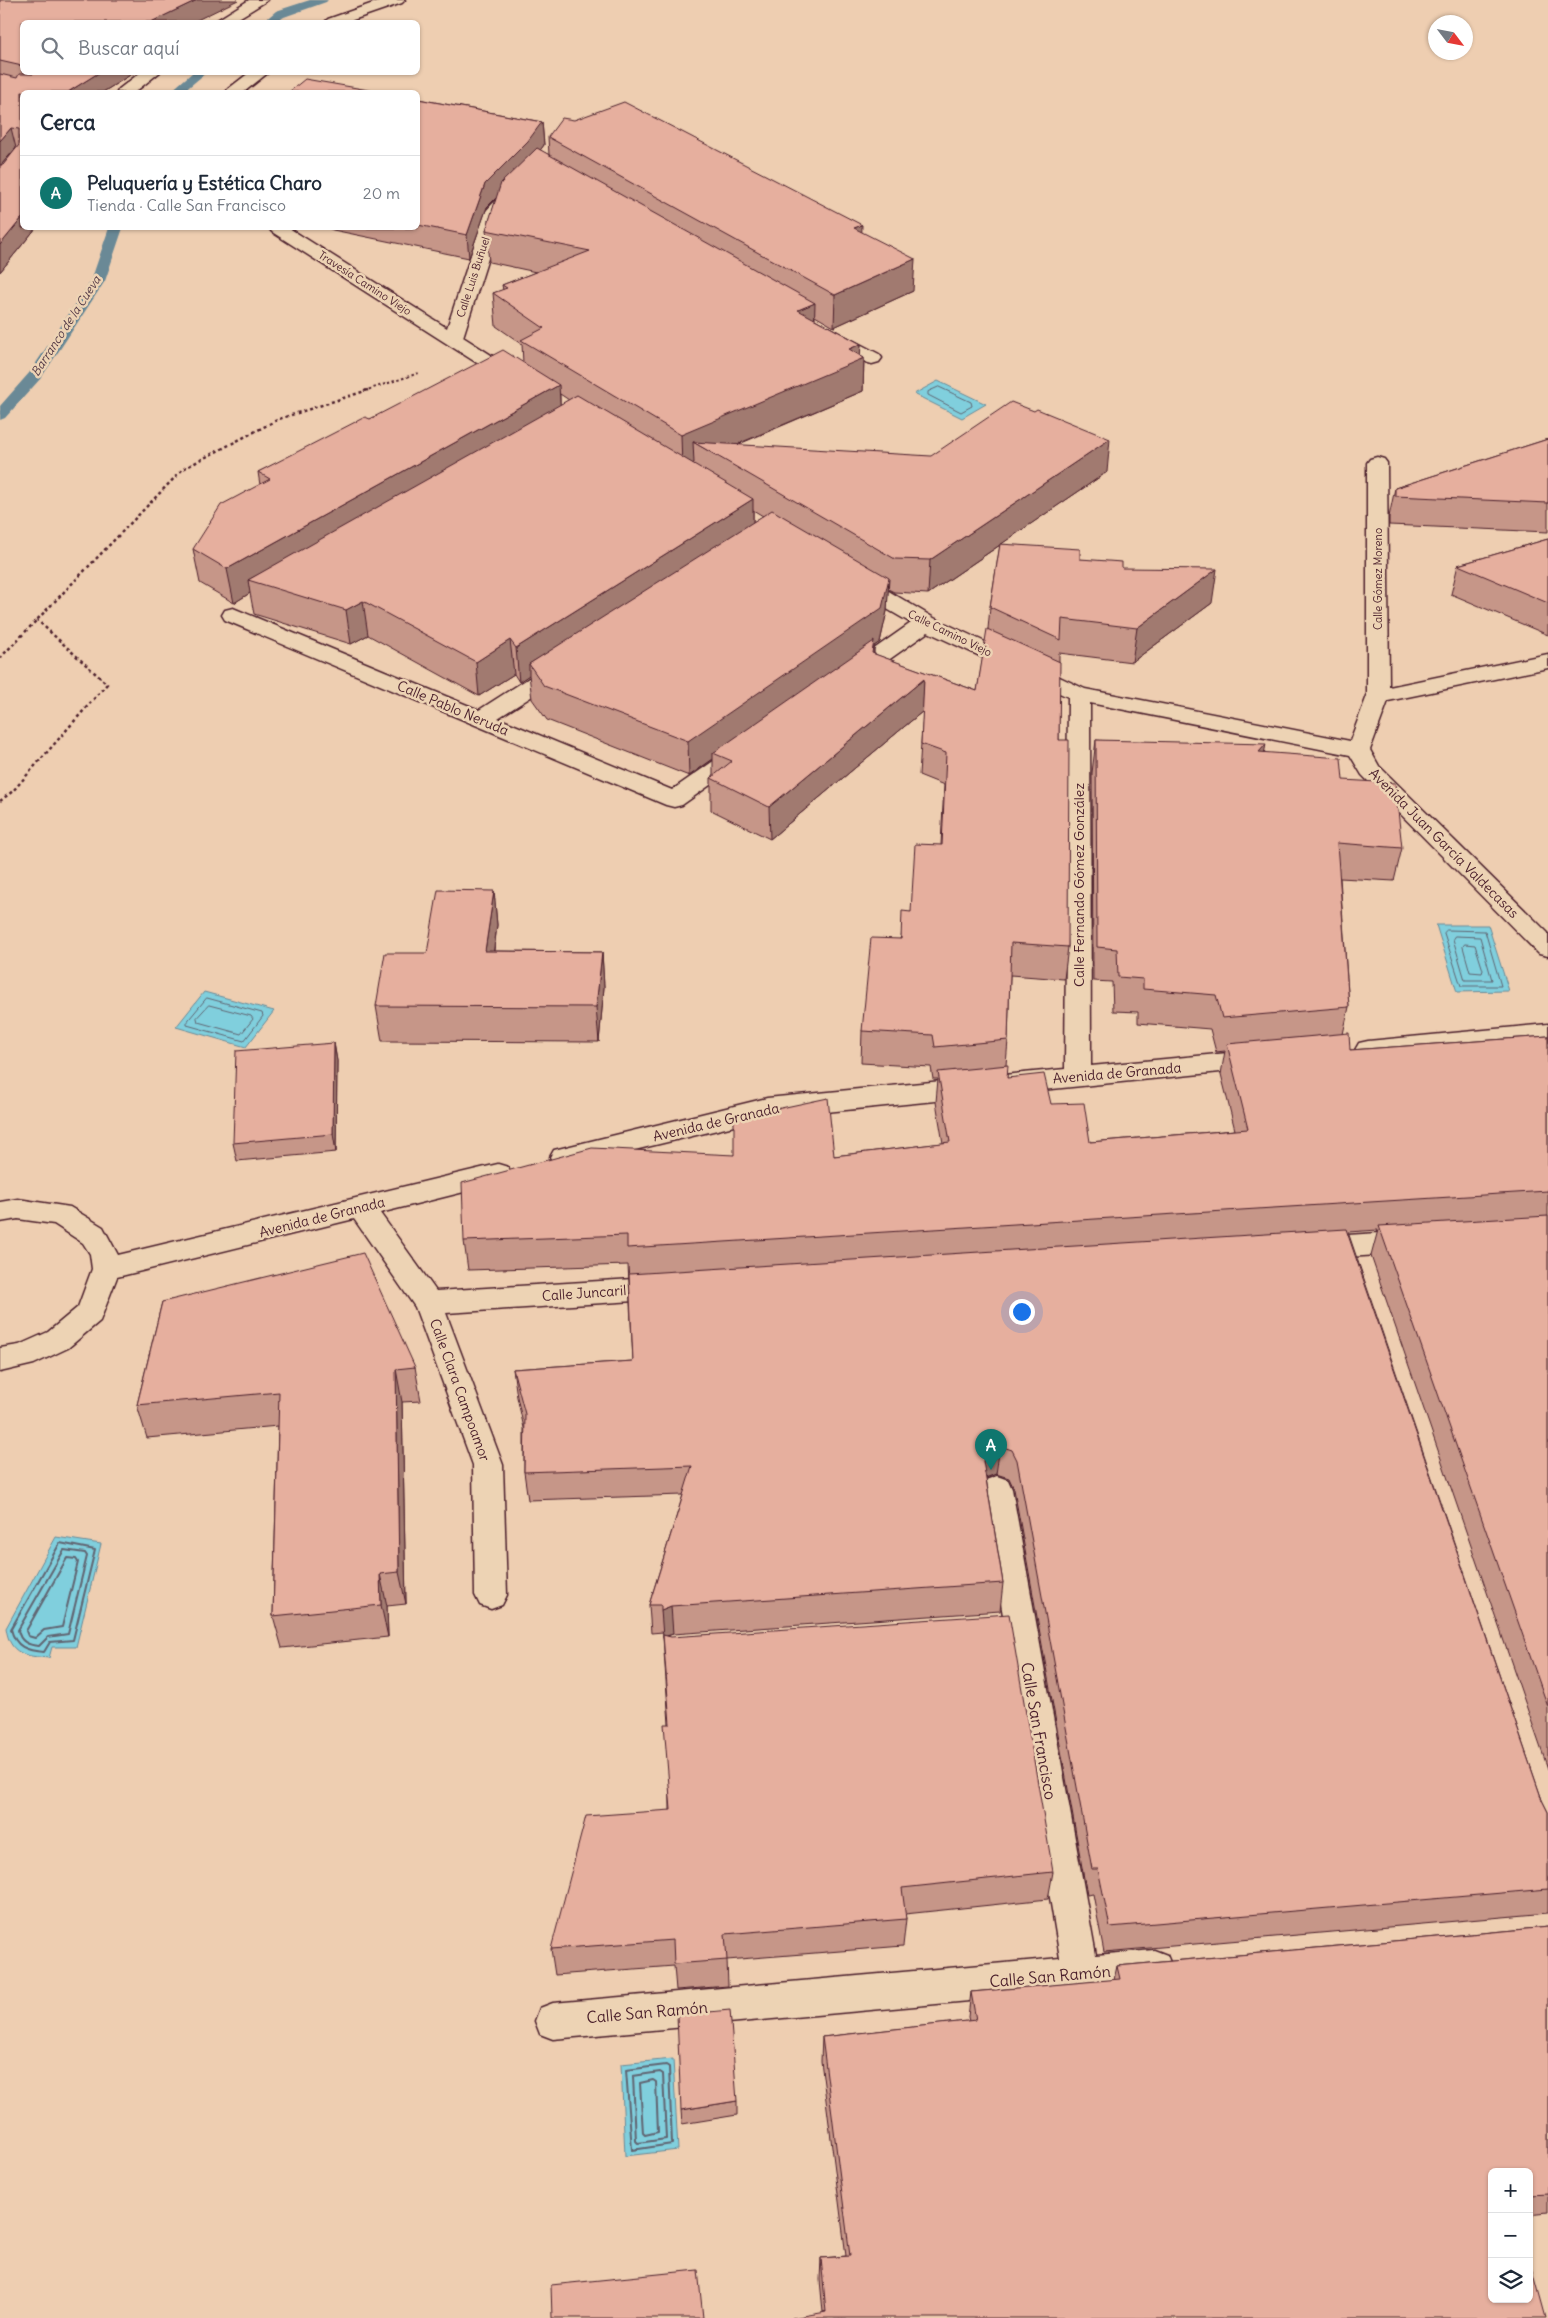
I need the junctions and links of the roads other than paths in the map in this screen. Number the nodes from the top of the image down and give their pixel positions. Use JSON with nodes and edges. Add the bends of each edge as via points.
{"nodes":[{"id":1,"x":260,"y":0,"type":"edge"},
{"id":2,"x":397,"y":0,"type":"edge"},
{"id":3,"x":225,"y":20,"type":"edge"},
{"id":4,"x":339,"y":20,"type":"edge"},
{"id":5,"x":148,"y":75,"type":"edge"},
{"id":6,"x":257,"y":75,"type":"edge"},
{"id":7,"x":128,"y":90,"type":"edge"},
{"id":8,"x":237,"y":90,"type":"edge"},
{"id":9,"x":513,"y":193,"type":"edge"},
{"id":10,"x":281,"y":230,"type":"edge"},
{"id":11,"x":812,"y":324,"type":"edge"},
{"id":12,"x":453,"y":339,"type":"junction"},
{"id":13,"x":872,"y":358,"type":"dead end"},
{"id":14,"x":532,"y":389,"type":"edge"},
{"id":15,"x":1377,"y":463,"type":"dead end"},
{"id":16,"x":836,"y":570,"type":"edge"},
{"id":17,"x":241,"y":610,"type":"dead end"},
{"id":18,"x":926,"y":623,"type":"junction"},
{"id":19,"x":581,"y":655,"type":"edge"},
{"id":20,"x":1548,"y":661,"type":"edge"},
{"id":21,"x":828,"y":692,"type":"edge"},
{"id":22,"x":1079,"y":694,"type":"junction"},
{"id":23,"x":1378,"y":696,"type":"junction"},
{"id":24,"x":482,"y":719,"type":"junction"},
{"id":25,"x":763,"y":737,"type":"edge"},
{"id":26,"x":1358,"y":750,"type":"junction"},
{"id":27,"x":1548,"y":948,"type":"edge"},
{"id":28,"x":1548,"y":1033,"type":"edge"},
{"id":29,"x":1342,"y":1052,"type":"edge"},
{"id":30,"x":1284,"y":1057,"type":"edge"},
{"id":31,"x":1078,"y":1076,"type":"junction"},
{"id":32,"x":361,"y":1207,"type":"junction"},
{"id":33,"x":0,"y":1212,"type":"edge"},
{"id":34,"x":1440,"y":1240,"type":"edge"},
{"id":35,"x":1291,"y":1250,"type":"edge"},
{"id":36,"x":106,"y":1270,"type":"junction"},
{"id":37,"x":696,"y":1286,"type":"edge"},
{"id":38,"x":428,"y":1303,"type":"junction"},
{"id":39,"x":0,"y":1360,"type":"edge"},
{"id":40,"x":997,"y":1489,"type":"dead end"},
{"id":41,"x":491,"y":1595,"type":"dead end"},
{"id":42,"x":1190,"y":1964,"type":"edge"},
{"id":43,"x":1081,"y":1973,"type":"junction"},
{"id":44,"x":553,"y":2021,"type":"dead end"}],
"edges":[{"from":1,"to":3,"type":"street"},
{"from":2,"to":4,"type":"street"},
{"from":5,"to":7,"type":"street"},
{"from":6,"to":8,"type":"street"},
{"from":9,"to":12,"type":"street","name":"Calle Luis Buñuel","via":[[494,212]]},
{"from":10,"to":12,"type":"street","name":"Travesía Camino Viejo"},
{"from":11,"to":13,"type":"street"},
{"from":12,"to":14,"type":"street"},
{"from":15,"to":23,"type":"street","name":"Calle Gómez Moreno","via":[[1387,494]]},
{"from":16,"to":18,"type":"street","name":"Calle Camino Viejo"},
{"from":17,"to":24,"type":"street","name":"Calle Pablo Neruda"},
{"from":18,"to":21,"type":"street"},
{"from":18,"to":22,"type":"street","name":"Calle Camino Viejo"},
{"from":19,"to":24,"type":"street"},
{"from":20,"to":23,"type":"street"},
{"from":22,"to":26,"type":"street","name":"Calle Camino Viejo"},
{"from":22,"to":31,"type":"street","name":"Calle Fernando Gómez González"},
{"from":23,"to":26,"type":"street"},
{"from":24,"to":25,"type":"street","name":"Calle Pablo Neruda","via":[[674,800]]},
{"from":26,"to":27,"type":"street","name":"Avenida Juan García Valdecasas","via":[[1370,770]]},
{"from":28,"to":29,"type":"street"},
{"from":30,"to":31,"type":"street","name":"Avenida de Granada"},
{"from":31,"to":32,"type":"street","name":"Avenida de Granada","via":[[767,1108]]},
{"from":32,"to":36,"type":"street","name":"Avenida de Granada"},
{"from":32,"to":38,"type":"street","name":"Calle Clara Campoamor"},
{"from":33,"to":36,"type":"street","via":[[18,1209],[60,1214],[93,1235],[104,1254]]},
{"from":34,"to":35,"type":"street","via":[[1356,1260]]},
{"from":36,"to":39,"type":"street","via":[[90,1313],[58,1340],[24,1356]]},
{"from":37,"to":38,"type":"street","name":"Calle Juncaril"},
{"from":38,"to":41,"type":"street","name":"Calle Clara Campoamor","via":[[488,1465]]},
{"from":40,"to":43,"type":"street","name":"Calle San Francisco","via":[[1006,1627]]},
{"from":42,"to":43,"type":"street","name":"Calle San Ramón"},
{"from":43,"to":44,"type":"street","name":"Calle San Ramón"}]}
